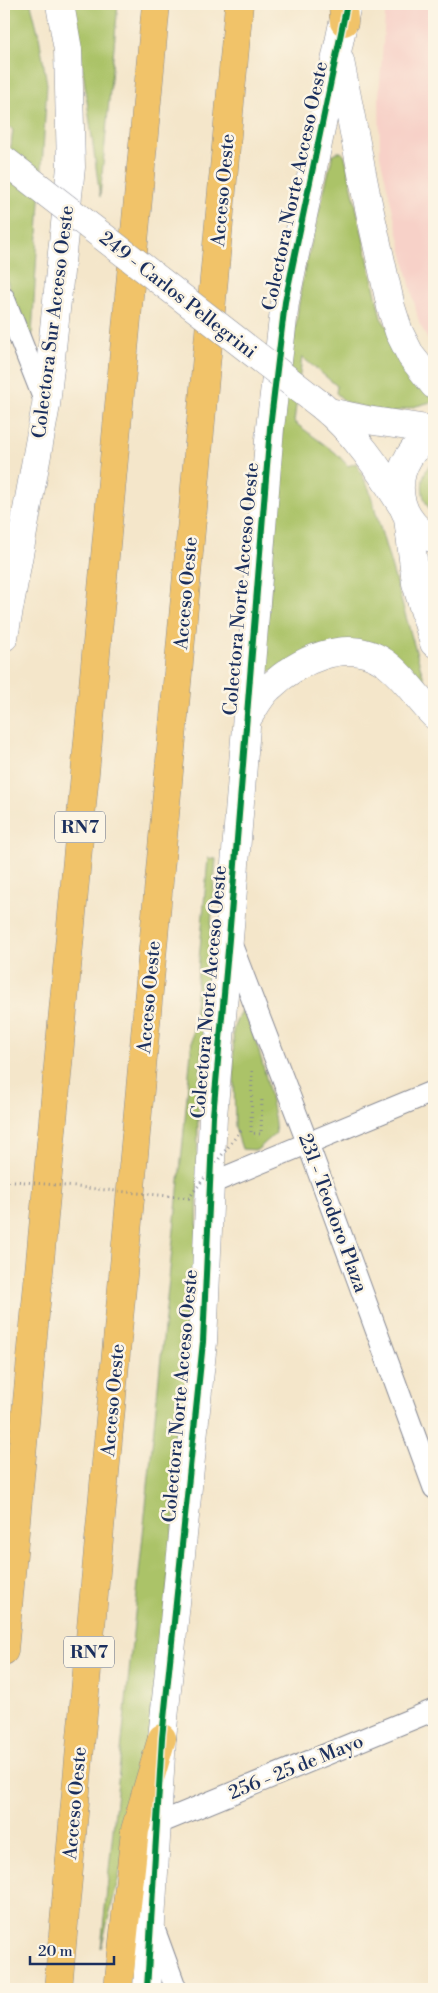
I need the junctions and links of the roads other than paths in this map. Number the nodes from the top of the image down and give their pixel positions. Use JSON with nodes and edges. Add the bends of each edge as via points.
{"nodes":[{"id":1,"x":60,"y":4,"type":"edge"},
{"id":2,"x":156,"y":4,"type":"edge"},
{"id":3,"x":240,"y":4,"type":"edge"},
{"id":4,"x":344,"y":10,"type":"edge"},
{"id":5,"x":338,"y":50,"type":"junction"},
{"id":6,"x":4,"y":160,"type":"edge"},
{"id":7,"x":4,"y":298,"type":"edge"},
{"id":8,"x":434,"y":385,"type":"edge"},
{"id":9,"x":46,"y":405,"type":"junction"},
{"id":10,"x":325,"y":409,"type":"junction"},
{"id":11,"x":434,"y":430,"type":"edge"},
{"id":12,"x":434,"y":435,"type":"edge"},
{"id":13,"x":405,"y":511,"type":"junction"},
{"id":14,"x":434,"y":539,"type":"edge"},
{"id":15,"x":4,"y":637,"type":"edge"},
{"id":16,"x":434,"y":643,"type":"edge"},
{"id":17,"x":434,"y":715,"type":"edge"},
{"id":18,"x":246,"y":721,"type":"junction"},
{"id":19,"x":229,"y":939,"type":"junction"},
{"id":20,"x":434,"y":1091,"type":"edge"},
{"id":21,"x":308,"y":1144,"type":"junction"},
{"id":22,"x":209,"y":1184,"type":"junction"},
{"id":23,"x":434,"y":1488,"type":"edge"},
{"id":24,"x":4,"y":1651,"type":"edge"},
{"id":25,"x":434,"y":1710,"type":"edge"},
{"id":26,"x":162,"y":1738,"type":"junction"},
{"id":27,"x":157,"y":1824,"type":"junction"},
{"id":28,"x":152,"y":1922,"type":"junction"},
{"id":29,"x":58,"y":1989,"type":"edge"},
{"id":30,"x":118,"y":1989,"type":"edge"},
{"id":31,"x":147,"y":1989,"type":"edge"},
{"id":32,"x":176,"y":1989,"type":"edge"}],
"edges":[{"from":1,"to":9,"type":"street","name":"Colectora Sur Acceso Oeste","via":[[68,50],[71,168]]},
{"from":2,"to":24,"type":"highway","number":"RN7"},
{"from":3,"to":29,"type":"highway","name":"Acceso Oeste","number":"RN7"},
{"from":4,"to":5,"type":"street","name":"Colectora Norte Acceso Oeste"},
{"from":5,"to":8,"type":"street","via":[[391,307],[411,356]]},
{"from":5,"to":18,"type":"street","name":"Colectora Norte Acceso Oeste","via":[[284,302],[270,428]]},
{"from":6,"to":10,"type":"street","name":"249 - Carlos Pellegrini","bridge":true},
{"from":7,"to":9,"type":"street"},
{"from":9,"to":15,"type":"street","name":"Colectora Sur Acceso Oeste"},
{"from":10,"to":11,"type":"street","name":"249 - Carlos Pellegrini","via":[[367,420]]},
{"from":10,"to":13,"type":"street","name":"249 - Carlos Pellegrini","via":[[374,464]]},
{"from":12,"to":13,"type":"street","via":[[424,439],[410,453],[401,472],[400,488]]},
{"from":13,"to":14,"type":"street","via":[[424,534]]},
{"from":13,"to":16,"type":"street","name":"249 - Carlos Pellegrini","via":[[416,583]]},
{"from":17,"to":18,"type":"street","via":[[383,661],[360,653],[340,651],[316,657],[289,671],[268,689]]},
{"from":18,"to":19,"type":"street","name":"Colectora Norte Acceso Oeste"},
{"from":19,"to":21,"type":"street","name":"231 - Teodoro Plaza"},
{"from":19,"to":22,"type":"street","name":"Colectora Norte Acceso Oeste"},
{"from":20,"to":21,"type":"street"},
{"from":21,"to":22,"type":"street"},
{"from":21,"to":23,"type":"street","name":"231 - Teodoro Plaza"},
{"from":22,"to":26,"type":"street","name":"Colectora Norte Acceso Oeste","via":[[203,1342]]},
{"from":25,"to":27,"type":"street","name":"256 - 25 de Mayo"},
{"from":26,"to":27,"type":"street","name":"Colectora Norte Acceso Oeste"},
{"from":26,"to":30,"type":"highway","via":[[135,1830]]},
{"from":27,"to":28,"type":"street","name":"Colectora Norte Acceso Oeste"},
{"from":28,"to":31,"type":"street","name":"Colectora Norte Acceso Oeste"},
{"from":28,"to":32,"type":"street"}]}
